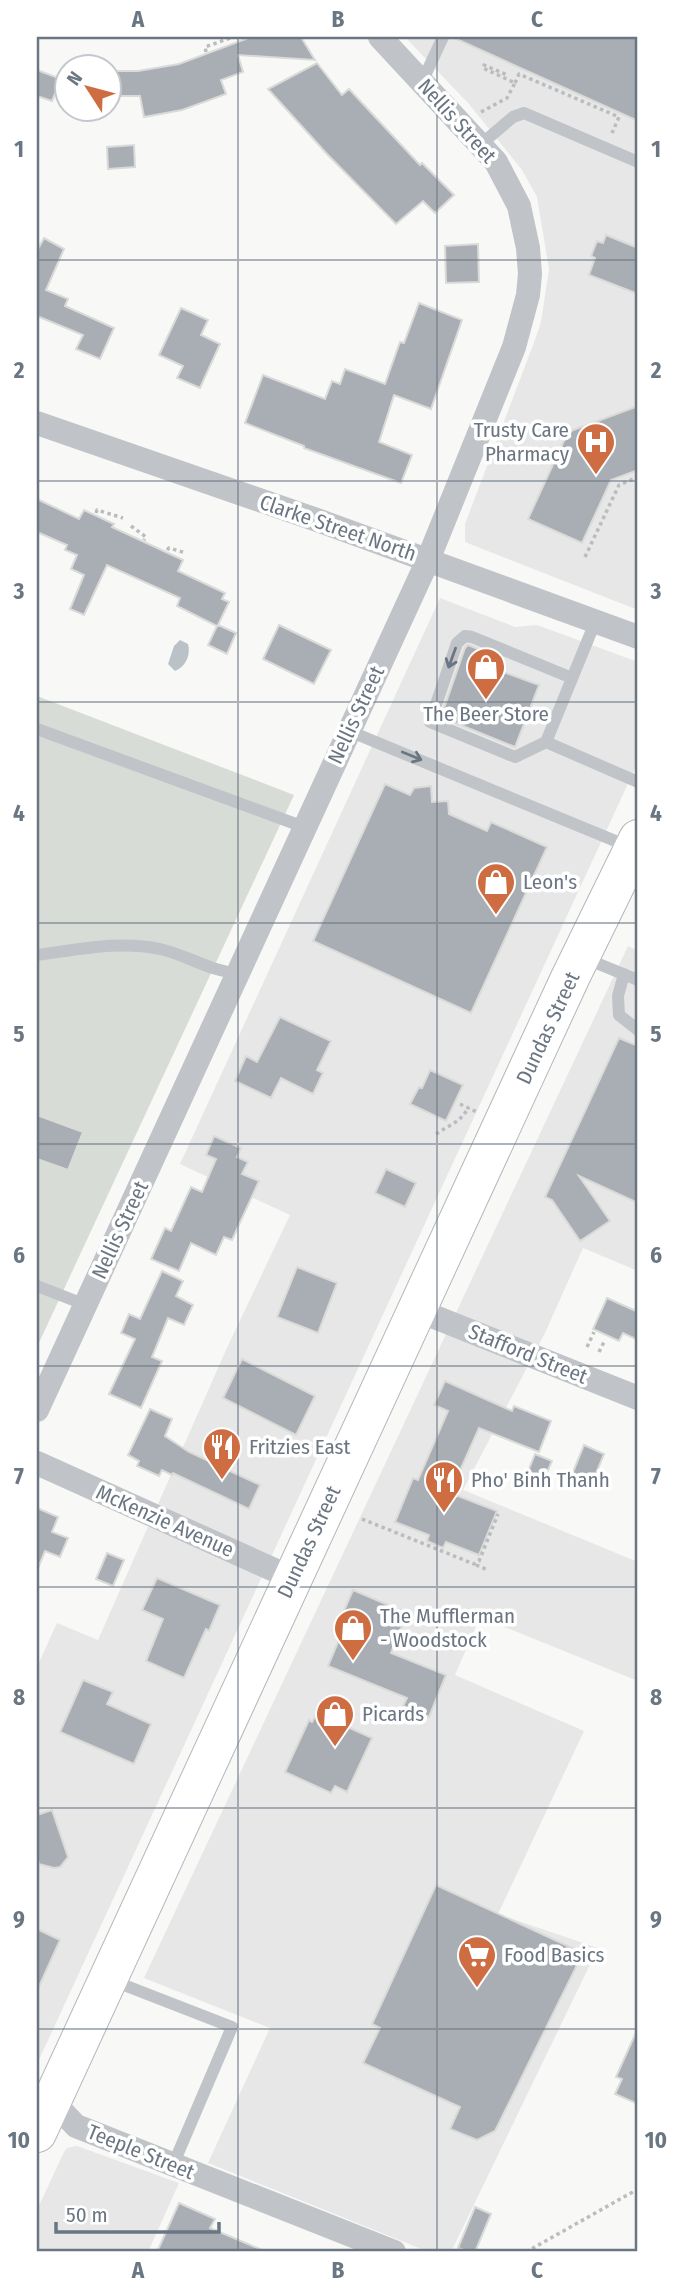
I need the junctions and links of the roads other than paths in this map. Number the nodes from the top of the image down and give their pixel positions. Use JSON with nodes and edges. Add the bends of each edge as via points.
{"nodes":[{"id":1,"x":380,"y":37,"type":"edge"},
{"id":2,"x":443,"y":37,"type":"edge"},
{"id":3,"x":422,"y":82,"type":"junction"},
{"id":4,"x":481,"y":145,"type":"junction"},
{"id":5,"x":638,"y":162,"type":"edge"},
{"id":6,"x":37,"y":423,"type":"edge"},
{"id":7,"x":428,"y":560,"type":"junction"},
{"id":8,"x":596,"y":620,"type":"junction"},
{"id":9,"x":638,"y":636,"type":"edge"},
{"id":10,"x":572,"y":678,"type":"junction"},
{"id":11,"x":37,"y":729,"type":"edge"},
{"id":12,"x":349,"y":730,"type":"junction"},
{"id":13,"x":546,"y":742,"type":"junction"},
{"id":14,"x":638,"y":782,"type":"edge"},
{"id":15,"x":304,"y":827,"type":"junction"},
{"id":16,"x":636,"y":844,"type":"edge"},
{"id":17,"x":37,"y":954,"type":"edge"},
{"id":18,"x":581,"y":957,"type":"junction"},
{"id":19,"x":237,"y":974,"type":"junction"},
{"id":20,"x":624,"y":974,"type":"junction"},
{"id":21,"x":638,"y":980,"type":"edge"},
{"id":22,"x":638,"y":1030,"type":"edge"},
{"id":23,"x":37,"y":1286,"type":"edge"},
{"id":24,"x":86,"y":1305,"type":"junction"},
{"id":25,"x":417,"y":1310,"type":"junction"},
{"id":26,"x":638,"y":1398,"type":"edge"},
{"id":27,"x":37,"y":1410,"type":"edge"},
{"id":28,"x":37,"y":1463,"type":"edge"},
{"id":29,"x":292,"y":1578,"type":"junction"},
{"id":30,"x":107,"y":1979,"type":"junction"},
{"id":31,"x":42,"y":2109,"type":"edge"},
{"id":32,"x":173,"y":2165,"type":"junction"},
{"id":33,"x":394,"y":2252,"type":"edge"}],
"edges":[{"from":1,"to":3,"type":"street","name":"Nellis Street"},
{"from":2,"to":3,"type":"lane"},
{"from":3,"to":4,"type":"street","name":"Nellis Street"},
{"from":4,"to":5,"type":"lane","via":[[524,113]]},
{"from":4,"to":7,"type":"street","name":"Nellis Street","via":[[505,175],[519,206],[528,248],[528,295],[514,347]]},
{"from":6,"to":7,"type":"street","name":"Clarke Street North"},
{"from":7,"to":8,"type":"street","name":"Clarke Street North"},
{"from":7,"to":12,"type":"street","name":"Nellis Street"},
{"from":8,"to":9,"type":"street","name":"Clarke Street North"},
{"from":8,"to":10,"type":"lane"},
{"from":10,"to":13,"type":"lane"},
{"from":10,"to":13,"type":"lane","one_way":true,"via":[[472,636],[457,643],[430,722],[515,757]]},
{"from":11,"to":15,"type":"lane"},
{"from":12,"to":15,"type":"street","name":"Nellis Street"},
{"from":12,"to":16,"type":"lane","one_way":true},
{"from":13,"to":14,"type":"lane"},
{"from":15,"to":19,"type":"street","name":"Nellis Street"},
{"from":16,"to":18,"type":"main road","name":"Dundas Street"},
{"from":17,"to":19,"type":"lane","via":[[121,945],[161,949]]},
{"from":18,"to":20,"type":"lane"},
{"from":18,"to":25,"type":"main road","name":"Dundas Street"},
{"from":19,"to":24,"type":"street","name":"Nellis Street"},
{"from":20,"to":21,"type":"lane"},
{"from":20,"to":22,"type":"lane","via":[[619,1015]]},
{"from":23,"to":24,"type":"lane"},
{"from":24,"to":27,"type":"street","name":"Nellis Street"},
{"from":25,"to":26,"type":"street","name":"Stafford Street"},
{"from":25,"to":29,"type":"main road","name":"Dundas Street"},
{"from":28,"to":29,"type":"street","name":"McKenzie Avenue"},
{"from":29,"to":30,"type":"main road","name":"Dundas Street"},
{"from":30,"to":31,"type":"main road","name":"Dundas Street"},
{"from":30,"to":32,"type":"lane","via":[[232,2027]]},
{"from":31,"to":32,"type":"street","name":"Teeple Street"},
{"from":32,"to":33,"type":"street","name":"Teeple Street"}]}
